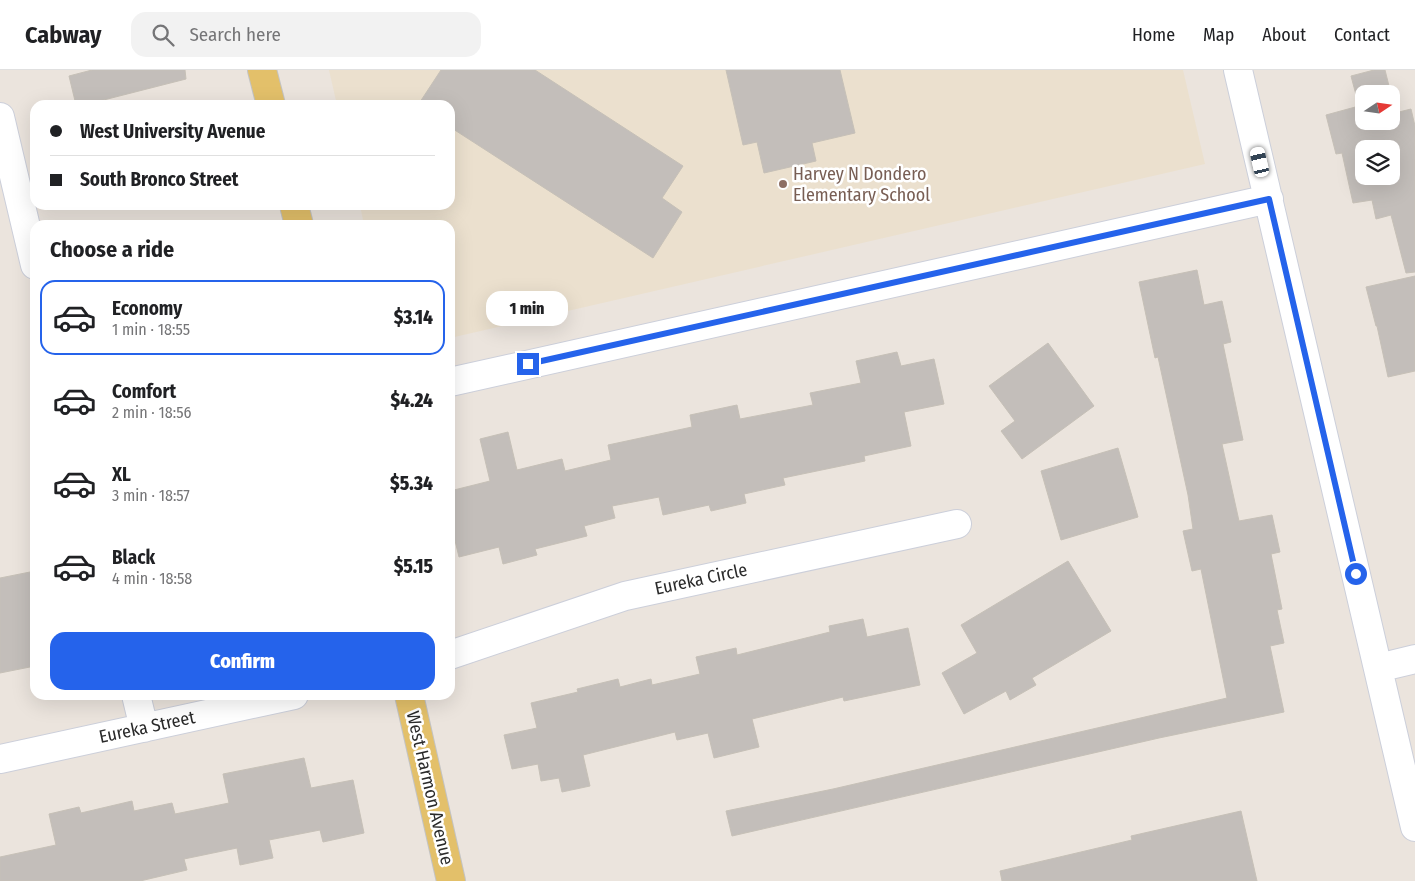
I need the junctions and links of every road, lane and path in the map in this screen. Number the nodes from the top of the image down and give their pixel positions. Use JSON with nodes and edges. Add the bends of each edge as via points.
{"nodes":[{"id":1,"x":262,"y":70,"type":"edge"},
{"id":2,"x":1238,"y":70,"type":"edge"},
{"id":3,"x":269,"y":100,"type":"edge"},
{"id":4,"x":0,"y":117,"type":"edge"},
{"id":5,"x":1269,"y":199,"type":"junction"},
{"id":6,"x":30,"y":244,"type":"edge"},
{"id":7,"x":455,"y":381,"type":"edge"},
{"id":8,"x":957,"y":524,"type":"dead end"},
{"id":9,"x":455,"y":654,"type":"edge"},
{"id":10,"x":1415,"y":659,"type":"edge"},
{"id":11,"x":1378,"y":668,"type":"junction"},
{"id":12,"x":137,"y":700,"type":"edge"},
{"id":13,"x":271,"y":700,"type":"edge"},
{"id":14,"x":410,"y":700,"type":"edge"},
{"id":15,"x":144,"y":728,"type":"junction"},
{"id":16,"x":0,"y":759,"type":"edge"},
{"id":17,"x":1415,"y":827,"type":"edge"},
{"id":18,"x":451,"y":881,"type":"edge"}],
"edges":[{"from":1,"to":3,"type":"main road"},
{"from":2,"to":5,"type":"street"},
{"from":4,"to":6,"type":"street"},
{"from":5,"to":7,"type":"street"},
{"from":5,"to":11,"type":"street"},
{"from":8,"to":9,"type":"street","name":"Eureka Circle","via":[[625,596]]},
{"from":10,"to":11,"type":"street"},
{"from":11,"to":17,"type":"street"},
{"from":12,"to":15,"type":"street"},
{"from":13,"to":15,"type":"street","name":"Eureka Street"},
{"from":14,"to":18,"type":"main road","name":"West Harmon Avenue"},
{"from":15,"to":16,"type":"street","name":"Eureka Street"}]}
